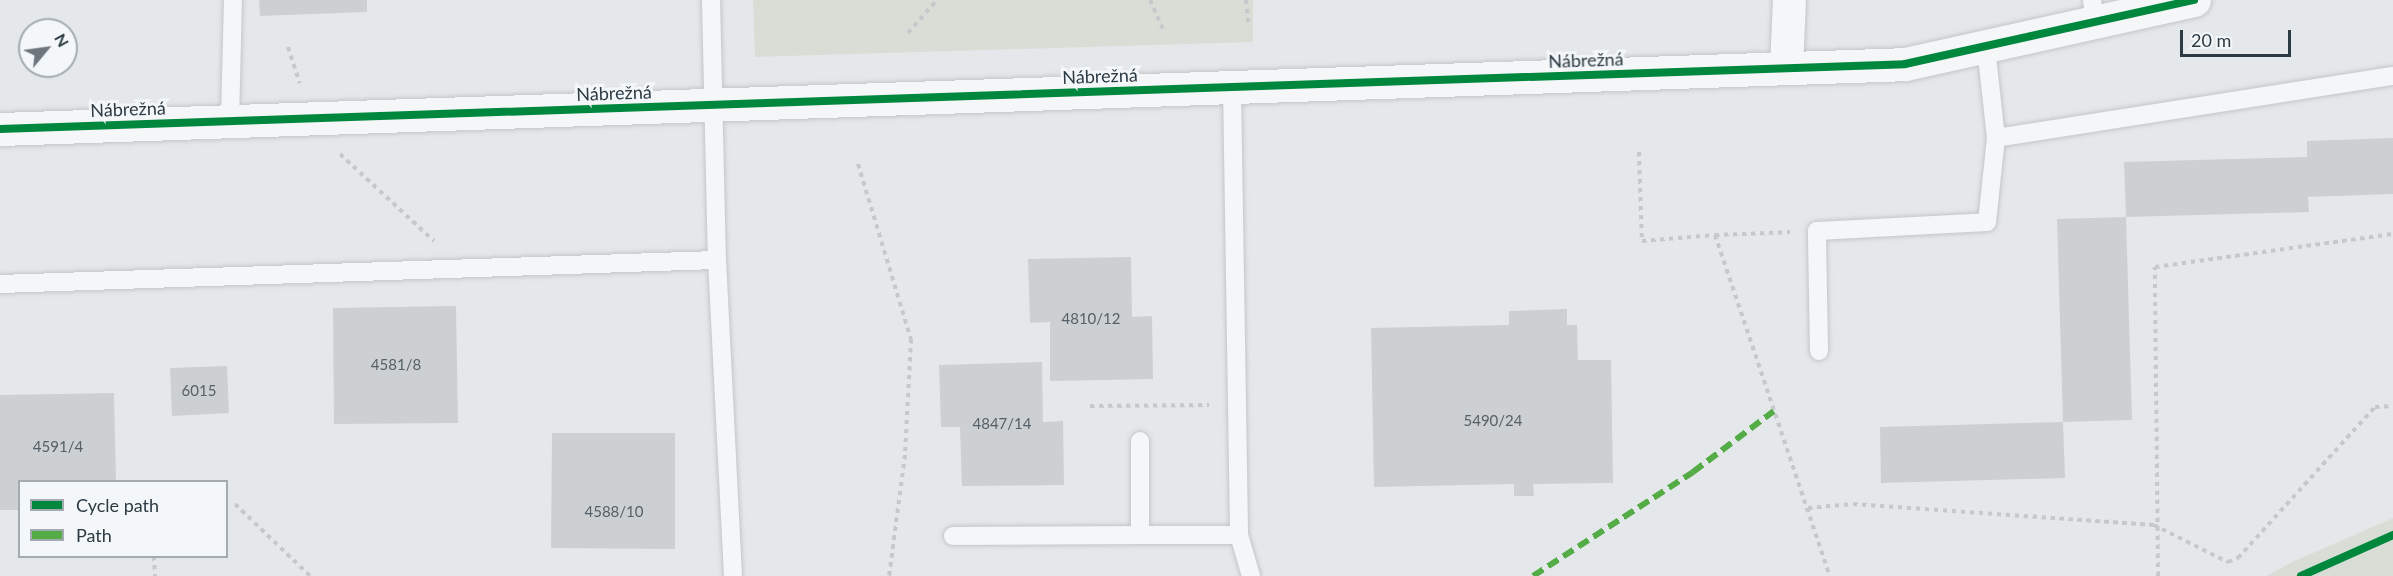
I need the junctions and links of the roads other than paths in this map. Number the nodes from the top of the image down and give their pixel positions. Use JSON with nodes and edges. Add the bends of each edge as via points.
{"nodes":[{"id":1,"x":233,"y":0,"type":"edge"},
{"id":2,"x":711,"y":0,"type":"edge"},
{"id":3,"x":1789,"y":0,"type":"edge"},
{"id":4,"x":2194,"y":0,"type":"edge"},
{"id":5,"x":2094,"y":11,"type":"edge"},
{"id":6,"x":1986,"y":47,"type":"junction"},
{"id":7,"x":1786,"y":68,"type":"junction"},
{"id":8,"x":2393,"y":76,"type":"edge"},
{"id":9,"x":1232,"y":86,"type":"junction"},
{"id":10,"x":716,"y":104,"type":"junction"},
{"id":11,"x":230,"y":121,"type":"junction"},
{"id":12,"x":0,"y":129,"type":"edge"},
{"id":13,"x":1996,"y":138,"type":"junction"},
{"id":14,"x":717,"y":260,"type":"junction"},
{"id":15,"x":0,"y":284,"type":"edge"},
{"id":16,"x":1820,"y":351,"type":"dead end"},
{"id":17,"x":1140,"y":441,"type":"dead end"},
{"id":18,"x":1140,"y":535,"type":"junction"},
{"id":19,"x":1239,"y":535,"type":"junction"},
{"id":20,"x":953,"y":536,"type":"dead end"},
{"id":21,"x":733,"y":576,"type":"edge"},
{"id":22,"x":1251,"y":576,"type":"edge"}],
"edges":[{"from":1,"to":11,"type":"lane"},
{"from":2,"to":10,"type":"lane"},
{"from":3,"to":7,"type":"street"},
{"from":4,"to":5,"type":"street","name":"Nábrežná"},
{"from":5,"to":6,"type":"street","name":"Nábrežná"},
{"from":6,"to":7,"type":"street","name":"Nábrežná","via":[[1905,64]]},
{"from":6,"to":13,"type":"lane"},
{"from":7,"to":9,"type":"street","name":"Nábrežná"},
{"from":8,"to":13,"type":"lane"},
{"from":9,"to":10,"type":"street","name":"Nábrežná"},
{"from":9,"to":19,"type":"lane"},
{"from":10,"to":11,"type":"street","name":"Nábrežná"},
{"from":10,"to":14,"type":"lane"},
{"from":11,"to":12,"type":"street","name":"Nábrežná"},
{"from":13,"to":16,"type":"lane","via":[[1987,222],[1817,231]]},
{"from":14,"to":15,"type":"lane"},
{"from":14,"to":21,"type":"lane"},
{"from":17,"to":18,"type":"lane"},
{"from":18,"to":19,"type":"lane"},
{"from":18,"to":20,"type":"lane"},
{"from":19,"to":22,"type":"lane"}]}
